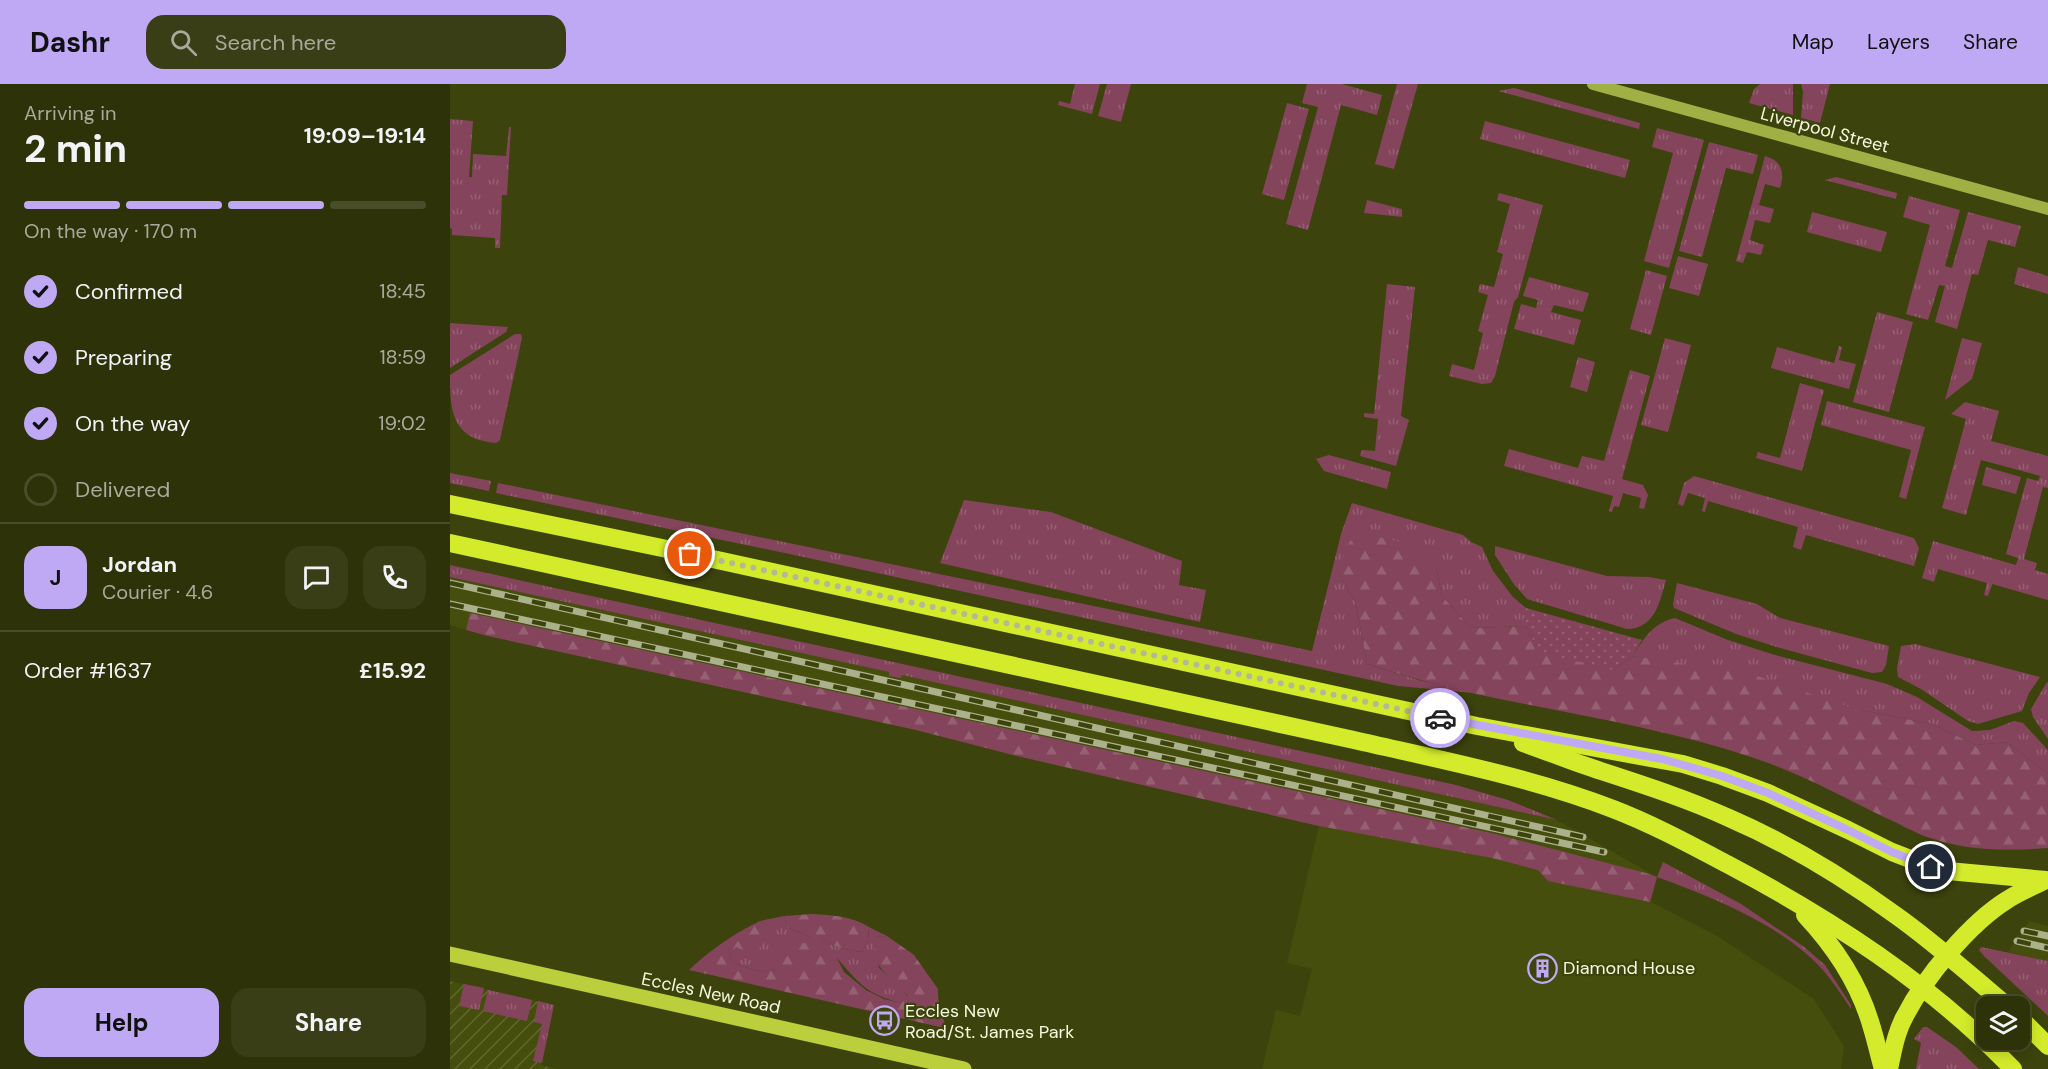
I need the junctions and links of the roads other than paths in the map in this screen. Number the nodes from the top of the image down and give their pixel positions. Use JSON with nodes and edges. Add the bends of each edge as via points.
{"nodes":[{"id":1,"x":1593,"y":84,"type":"edge"},
{"id":2,"x":2048,"y":209,"type":"edge"},
{"id":3,"x":450,"y":504,"type":"edge"},
{"id":4,"x":450,"y":543,"type":"edge"},
{"id":5,"x":1477,"y":726,"type":"junction"},
{"id":6,"x":2047,"y":880,"type":"edge"},
{"id":7,"x":1788,"y":896,"type":"junction"},
{"id":8,"x":450,"y":954,"type":"edge"},
{"id":9,"x":1948,"y":956,"type":"junction"},
{"id":10,"x":1924,"y":987,"type":"junction"},
{"id":11,"x":1995,"y":996,"type":"edge"},
{"id":12,"x":2030,"y":1028,"type":"edge"},
{"id":13,"x":2048,"y":1046,"type":"edge"},
{"id":14,"x":964,"y":1069,"type":"edge"},
{"id":15,"x":1883,"y":1069,"type":"edge"},
{"id":16,"x":1889,"y":1069,"type":"edge"},
{"id":17,"x":2013,"y":1069,"type":"edge"}],
"edges":[{"from":1,"to":2,"type":"street","name":"Liverpool Street"},
{"from":3,"to":5,"type":"highway"},
{"from":4,"to":7,"type":"highway","via":[[1458,764],[1612,809]]},
{"from":5,"to":6,"type":"highway","via":[[1683,764],[1722,776],[1931,867]]},
{"from":5,"to":9,"type":"highway","via":[[1666,792],[1731,819],[1869,895]]},
{"from":6,"to":9,"type":"highway","via":[[2008,899],[1979,921]]},
{"from":7,"to":10,"type":"highway"},
{"from":7,"to":15,"type":"highway","via":[[1827,939],[1862,1000]]},
{"from":8,"to":14,"type":"main road","name":"Eccles New Road"},
{"from":9,"to":10,"type":"highway"},
{"from":9,"to":11,"type":"highway"},
{"from":10,"to":16,"type":"highway","via":[[1905,1016]]},
{"from":10,"to":17,"type":"highway"},
{"from":12,"to":13,"type":"highway"}]}
